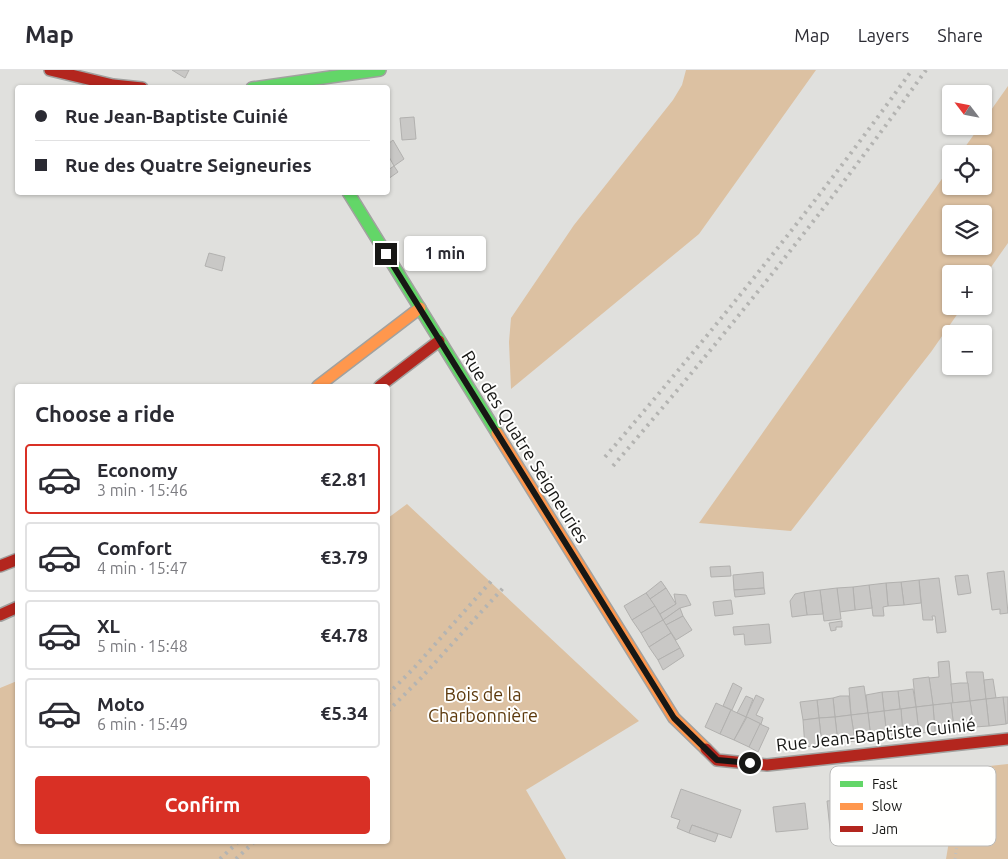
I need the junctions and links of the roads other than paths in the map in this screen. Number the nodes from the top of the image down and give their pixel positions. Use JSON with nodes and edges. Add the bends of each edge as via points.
{"nodes":[{"id":1,"x":50,"y":70,"type":"edge"},
{"id":2,"x":380,"y":70,"type":"edge"},
{"id":3,"x":113,"y":85,"type":"edge"},
{"id":4,"x":273,"y":85,"type":"edge"},
{"id":5,"x":350,"y":195,"type":"edge"},
{"id":6,"x":420,"y":308,"type":"junction"},
{"id":7,"x":439,"y":341,"type":"junction"},
{"id":8,"x":321,"y":384,"type":"edge"},
{"id":9,"x":383,"y":384,"type":"edge"},
{"id":10,"x":15,"y":560,"type":"edge"},
{"id":11,"x":0,"y":566,"type":"edge"},
{"id":12,"x":15,"y":608,"type":"edge"},
{"id":13,"x":0,"y":615,"type":"edge"},
{"id":14,"x":674,"y":718,"type":"joint"},
{"id":15,"x":1008,"y":739,"type":"edge"}],
"edges":[{"from":1,"to":3,"type":"street"},
{"from":2,"to":4,"type":"street"},
{"from":5,"to":6,"type":"street","name":"Rue des Quatre Seigneuries"},
{"from":6,"to":7,"type":"street","name":"Rue des Quatre Seigneuries"},
{"from":6,"to":8,"type":"street"},
{"from":7,"to":9,"type":"street"},
{"from":7,"to":14,"type":"street","name":"Rue des Quatre Seigneuries"},
{"from":10,"to":11,"type":"street"},
{"from":12,"to":13,"type":"street"},
{"from":14,"to":15,"type":"street","name":"Rue Jean-Baptiste Cuinié","via":[[717,760],[767,764]]}]}
